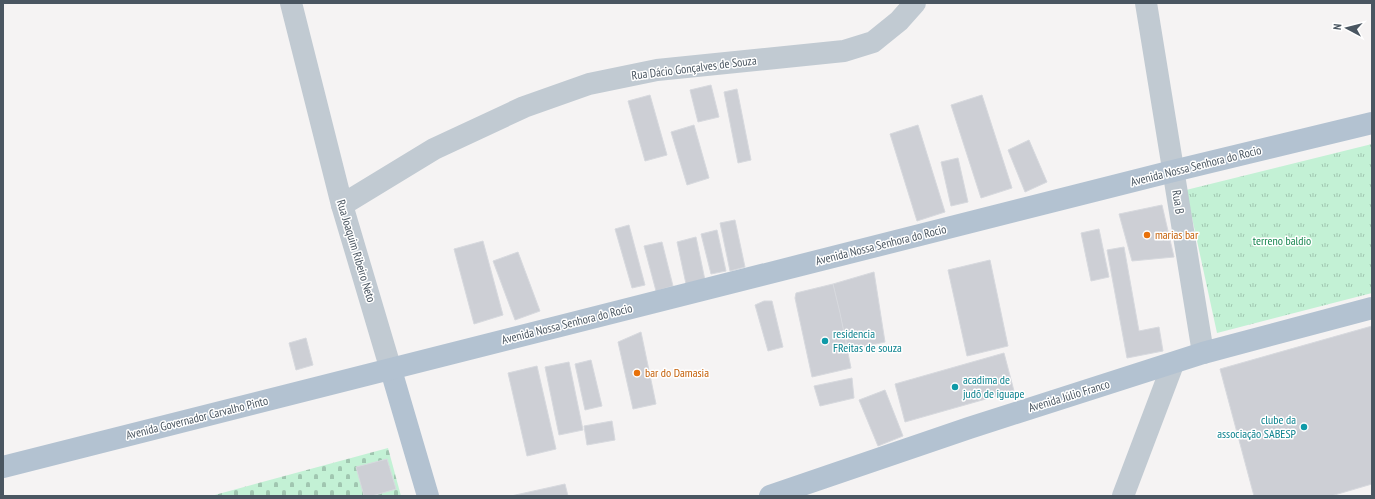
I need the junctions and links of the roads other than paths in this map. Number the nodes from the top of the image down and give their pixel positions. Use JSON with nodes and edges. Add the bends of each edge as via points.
{"nodes":[{"id":1,"x":291,"y":3,"type":"edge"},
{"id":2,"x":915,"y":3,"type":"edge"},
{"id":3,"x":1146,"y":3,"type":"edge"},
{"id":4,"x":1372,"y":123,"type":"edge"},
{"id":5,"x":1173,"y":172,"type":"junction"},
{"id":6,"x":342,"y":205,"type":"junction"},
{"id":7,"x":1372,"y":308,"type":"edge"},
{"id":8,"x":1203,"y":353,"type":"junction"},
{"id":9,"x":1173,"y":364,"type":"junction"},
{"id":10,"x":391,"y":370,"type":"junction"},
{"id":11,"x":3,"y":468,"type":"edge"},
{"id":12,"x":428,"y":496,"type":"edge"},
{"id":13,"x":770,"y":496,"type":"edge"},
{"id":14,"x":1123,"y":496,"type":"edge"}],
"edges":[{"from":1,"to":6,"type":"street","name":"Rua Joaquim Ribeiro Neto"},
{"from":2,"to":6,"type":"street","name":"Rua Dácio Gonçalves de Souza","via":[[900,21],[873,42],[844,51],[657,70],[582,86],[524,107],[434,149]]},
{"from":3,"to":5,"type":"street","name":"Rua B"},
{"from":4,"to":5,"type":"main road","name":"Avenida Nossa Senhora do Rocio"},
{"from":5,"to":8,"type":"street","name":"Rua B"},
{"from":5,"to":10,"type":"main road","name":"Avenida Nossa Senhora do Rocio"},
{"from":6,"to":10,"type":"street","name":"Rua Joaquim Ribeiro Neto"},
{"from":7,"to":8,"type":"main road","name":"Avenida Júlio Franco"},
{"from":8,"to":9,"type":"main road","name":"Avenida Júlio Franco"},
{"from":9,"to":13,"type":"main road","name":"Avenida Júlio Franco","via":[[969,428]]},
{"from":9,"to":14,"type":"street"},
{"from":10,"to":11,"type":"main road","name":"Avenida Governador Carvalho Pinto"},
{"from":10,"to":12,"type":"main road","name":"Rua Joaquim Ribeiro Neto"}]}
